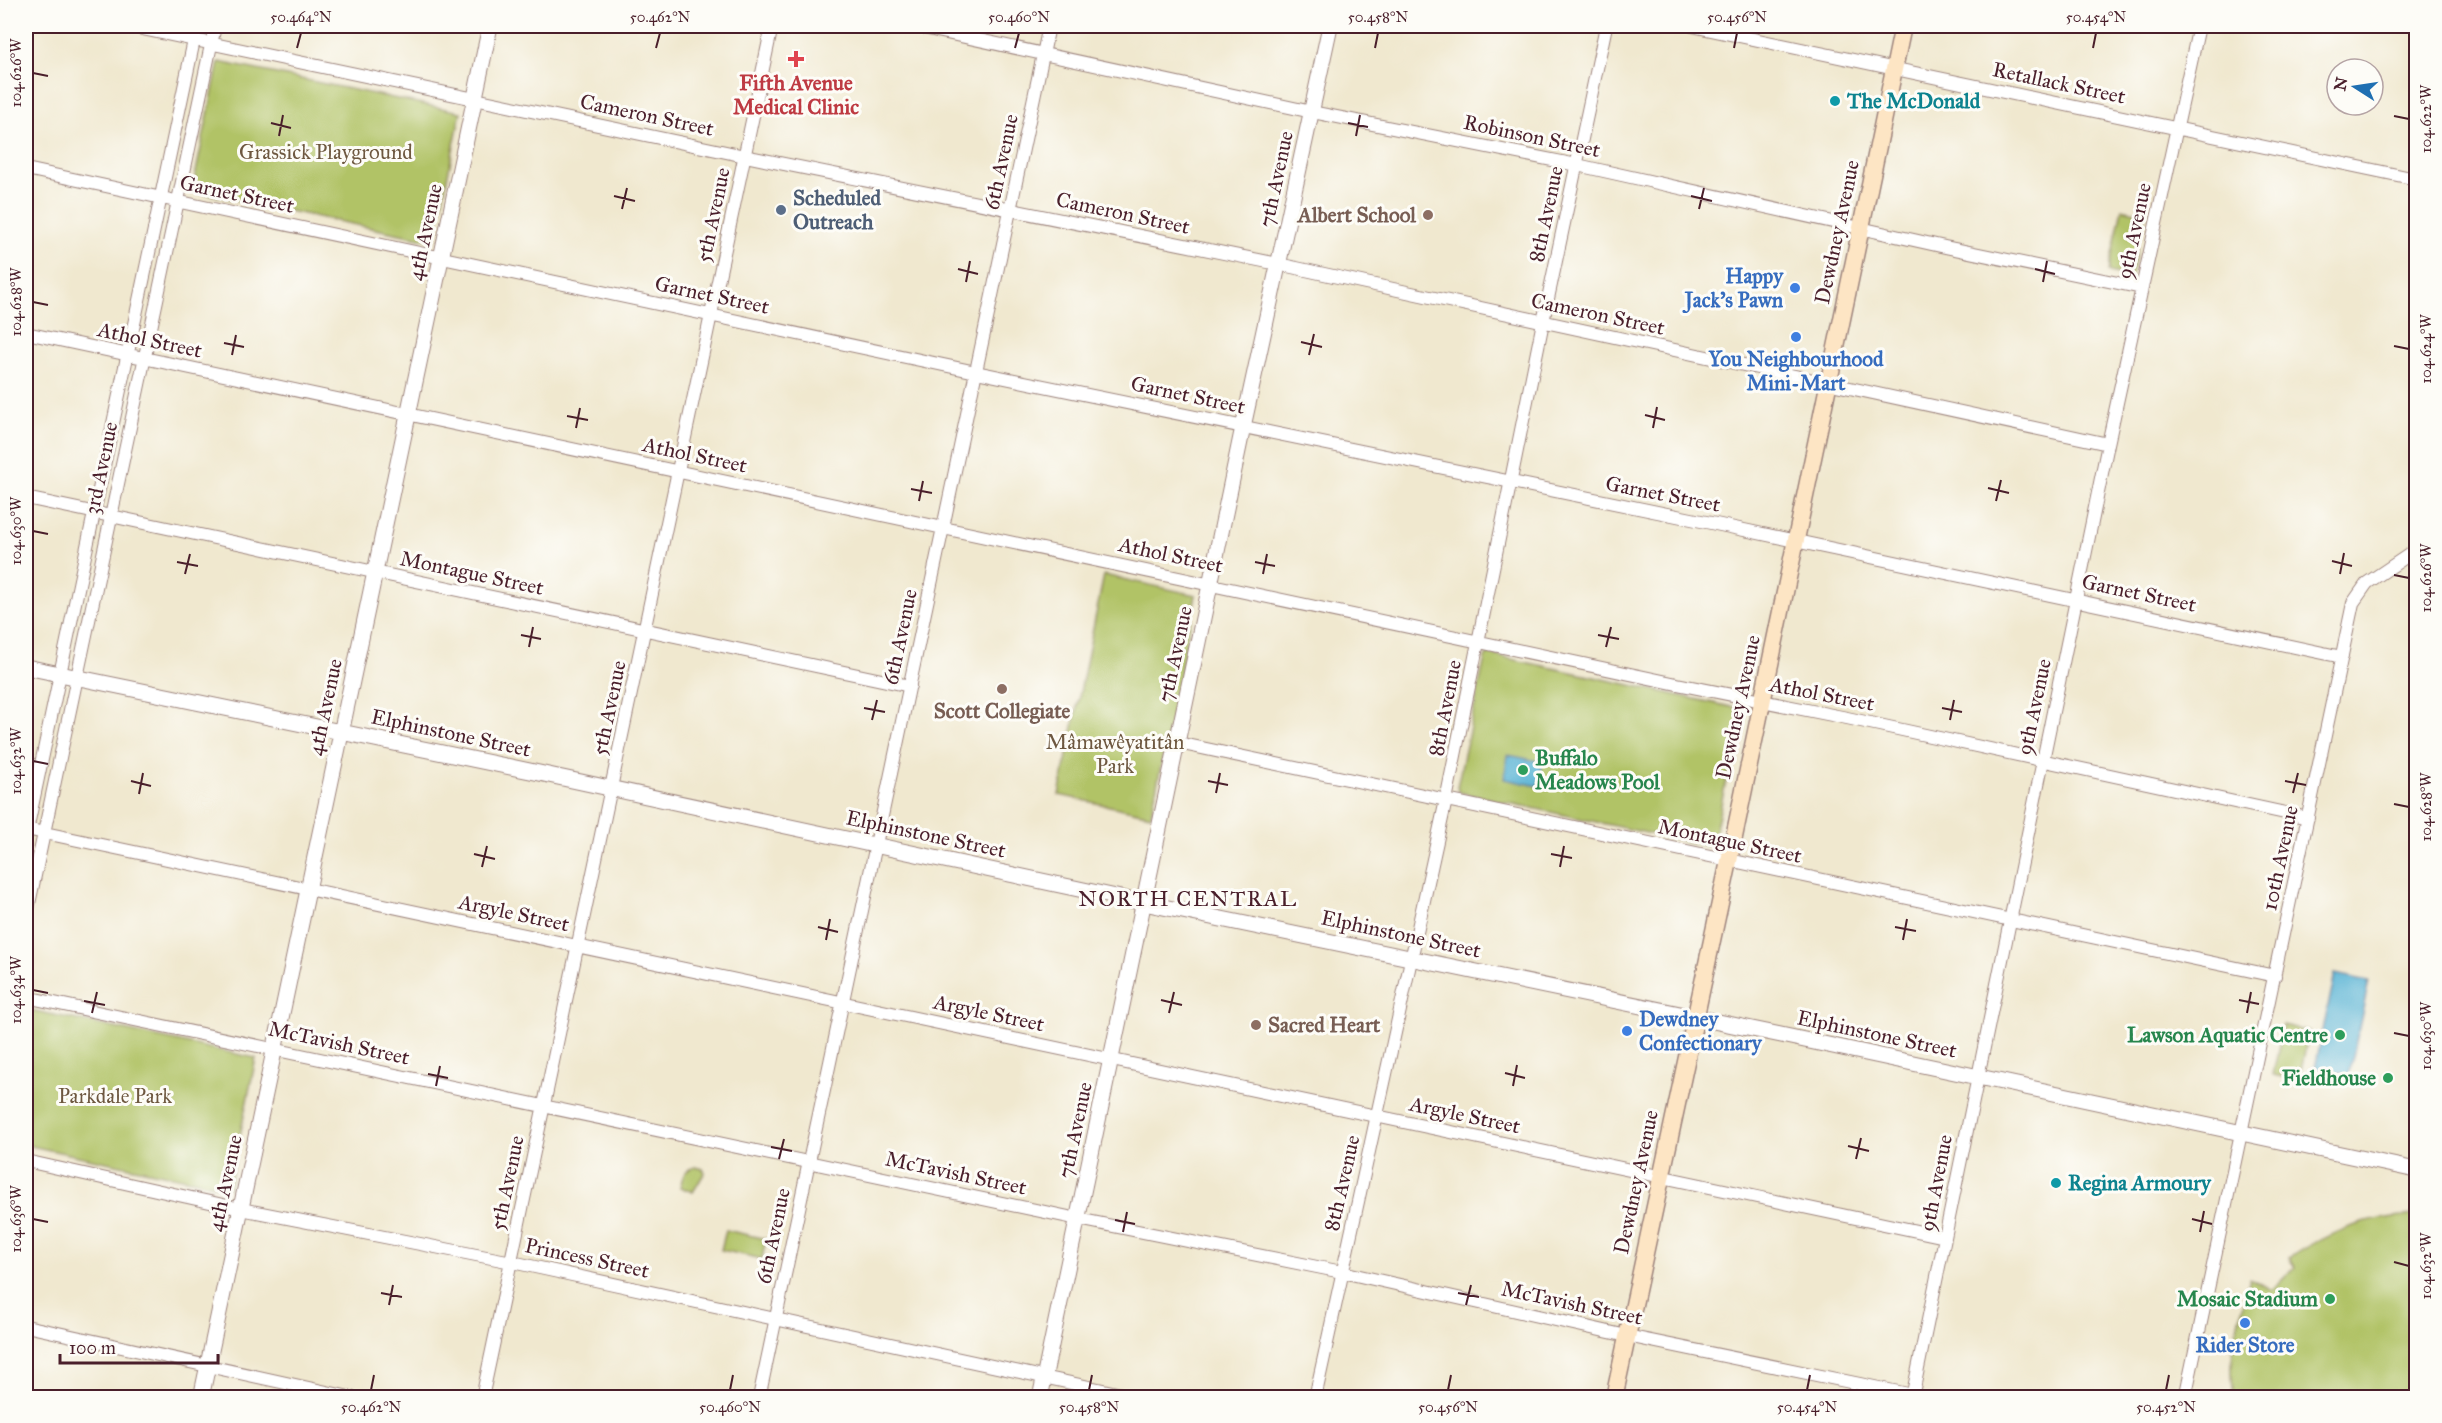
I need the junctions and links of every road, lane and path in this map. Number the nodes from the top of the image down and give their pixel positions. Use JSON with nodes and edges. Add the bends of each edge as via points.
{"nodes":[{"id":1,"x":129,"y":26,"type":"edge"},
{"id":2,"x":197,"y":26,"type":"edge"},
{"id":3,"x":215,"y":26,"type":"edge"},
{"id":4,"x":490,"y":26,"type":"edge"},
{"id":5,"x":772,"y":26,"type":"edge"},
{"id":6,"x":914,"y":26,"type":"edge"},
{"id":7,"x":1049,"y":26,"type":"edge"},
{"id":8,"x":1330,"y":26,"type":"edge"},
{"id":9,"x":1606,"y":26,"type":"edge"},
{"id":10,"x":1692,"y":26,"type":"edge"},
{"id":11,"x":1903,"y":26,"type":"edge"},
{"id":12,"x":2199,"y":26,"type":"edge"},
{"id":13,"x":194,"y":39,"type":"junction"},
{"id":14,"x":211,"y":44,"type":"junction"},
{"id":15,"x":1043,"y":53,"type":"junction"},
{"id":16,"x":1895,"y":67,"type":"junction"},
{"id":17,"x":475,"y":99,"type":"junction"},
{"id":18,"x":1312,"y":112,"type":"junction"},
{"id":19,"x":2176,"y":129,"type":"junction"},
{"id":20,"x":745,"y":156,"type":"junction"},
{"id":21,"x":1577,"y":165,"type":"junction"},
{"id":22,"x":26,"y":169,"type":"edge"},
{"id":23,"x":2416,"y":180,"type":"edge"},
{"id":24,"x":160,"y":197,"type":"junction"},
{"id":25,"x":178,"y":201,"type":"junction"},
{"id":26,"x":1010,"y":209,"type":"junction"},
{"id":27,"x":1861,"y":228,"type":"junction"},
{"id":28,"x":442,"y":257,"type":"junction"},
{"id":29,"x":1278,"y":264,"type":"junction"},
{"id":30,"x":2142,"y":288,"type":"junction"},
{"id":31,"x":712,"y":315,"type":"junction"},
{"id":32,"x":1543,"y":322,"type":"junction"},
{"id":33,"x":26,"y":333,"type":"edge"},
{"id":34,"x":127,"y":355,"type":"junction"},
{"id":35,"x":144,"y":360,"type":"junction"},
{"id":36,"x":976,"y":372,"type":"junction"},
{"id":37,"x":1829,"y":384,"type":"junction"},
{"id":38,"x":408,"y":414,"type":"junction"},
{"id":39,"x":1243,"y":427,"type":"junction"},
{"id":40,"x":2108,"y":444,"type":"junction"},
{"id":41,"x":678,"y":472,"type":"junction"},
{"id":42,"x":1511,"y":483,"type":"junction"},
{"id":43,"x":26,"y":498,"type":"edge"},
{"id":44,"x":94,"y":512,"type":"junction"},
{"id":45,"x":111,"y":516,"type":"junction"},
{"id":46,"x":943,"y":527,"type":"junction"},
{"id":47,"x":1796,"y":542,"type":"junction"},
{"id":48,"x":2416,"y":550,"type":"edge"},
{"id":49,"x":375,"y":572,"type":"junction"},
{"id":50,"x":1211,"y":583,"type":"junction"},
{"id":51,"x":2075,"y":600,"type":"junction"},
{"id":52,"x":645,"y":630,"type":"junction"},
{"id":53,"x":1478,"y":641,"type":"junction"},
{"id":54,"x":2342,"y":657,"type":"junction"},
{"id":55,"x":26,"y":667,"type":"edge"},
{"id":56,"x":60,"y":674,"type":"junction"},
{"id":57,"x":77,"y":677,"type":"junction"},
{"id":58,"x":910,"y":686,"type":"junction"},
{"id":59,"x":1762,"y":701,"type":"junction"},
{"id":60,"x":341,"y":732,"type":"junction"},
{"id":61,"x":1178,"y":743,"type":"junction"},
{"id":62,"x":2042,"y":760,"type":"junction"},
{"id":63,"x":612,"y":789,"type":"junction"},
{"id":64,"x":1446,"y":800,"type":"junction"},
{"id":65,"x":2308,"y":818,"type":"junction"},
{"id":66,"x":26,"y":831,"type":"edge"},
{"id":67,"x":44,"y":833,"type":"junction"},
{"id":68,"x":876,"y":844,"type":"junction"},
{"id":69,"x":1729,"y":861,"type":"junction"},
{"id":70,"x":308,"y":889,"type":"junction"},
{"id":71,"x":1144,"y":903,"type":"junction"},
{"id":72,"x":26,"y":918,"type":"edge"},
{"id":73,"x":2010,"y":918,"type":"junction"},
{"id":74,"x":578,"y":946,"type":"junction"},
{"id":75,"x":1412,"y":958,"type":"junction"},
{"id":76,"x":2275,"y":976,"type":"junction"},
{"id":77,"x":26,"y":997,"type":"edge"},
{"id":78,"x":843,"y":1002,"type":"junction"},
{"id":79,"x":1694,"y":1017,"type":"junction"},
{"id":80,"x":274,"y":1050,"type":"junction"},
{"id":81,"x":1111,"y":1059,"type":"junction"},
{"id":82,"x":1978,"y":1077,"type":"junction"},
{"id":83,"x":543,"y":1106,"type":"junction"},
{"id":84,"x":1377,"y":1116,"type":"junction"},
{"id":85,"x":2241,"y":1133,"type":"junction"},
{"id":86,"x":26,"y":1161,"type":"edge"},
{"id":87,"x":809,"y":1162,"type":"junction"},
{"id":88,"x":2416,"y":1170,"type":"edge"},
{"id":89,"x":1660,"y":1176,"type":"junction"},
{"id":90,"x":241,"y":1209,"type":"junction"},
{"id":91,"x":1078,"y":1219,"type":"junction"},
{"id":92,"x":1945,"y":1237,"type":"junction"},
{"id":93,"x":512,"y":1262,"type":"junction"},
{"id":94,"x":1342,"y":1272,"type":"junction"},
{"id":95,"x":776,"y":1320,"type":"junction"},
{"id":96,"x":26,"y":1326,"type":"edge"},
{"id":97,"x":1627,"y":1336,"type":"junction"},
{"id":98,"x":208,"y":1364,"type":"junction"},
{"id":99,"x":1044,"y":1377,"type":"junction"},
{"id":100,"x":1913,"y":1396,"type":"edge"},
{"id":101,"x":201,"y":1398,"type":"edge"},
{"id":102,"x":354,"y":1398,"type":"edge"},
{"id":103,"x":482,"y":1398,"type":"edge"},
{"id":104,"x":759,"y":1398,"type":"edge"},
{"id":105,"x":1040,"y":1398,"type":"edge"},
{"id":106,"x":1140,"y":1398,"type":"edge"},
{"id":107,"x":1315,"y":1398,"type":"edge"},
{"id":108,"x":1614,"y":1398,"type":"edge"},
{"id":109,"x":2185,"y":1398,"type":"edge"}],
"edges":[{"from":1,"to":13,"type":"street","name":"Cameron Street"},
{"from":2,"to":13,"type":"street","name":"3rd Avenue"},
{"from":3,"to":14,"type":"street","name":"3rd Avenue"},
{"from":4,"to":17,"type":"street","name":"4th Avenue"},
{"from":5,"to":20,"type":"street","name":"5th Avenue"},
{"from":6,"to":15,"type":"street","name":"Robinson Street"},
{"from":7,"to":15,"type":"street","name":"6th Avenue"},
{"from":8,"to":18,"type":"street","name":"7th Avenue"},
{"from":9,"to":21,"type":"street","name":"8th Avenue"},
{"from":10,"to":16,"type":"street","name":"Retallack Street"},
{"from":11,"to":16,"type":"main road","name":"Dewdney Avenue"},
{"from":12,"to":19,"type":"street","name":"9th Avenue"},
{"from":13,"to":14,"type":"street","name":"Cameron Street"},
{"from":13,"to":24,"type":"street","name":"3rd Avenue"},
{"from":14,"to":17,"type":"street","name":"Cameron Street"},
{"from":14,"to":25,"type":"street","name":"3rd Avenue"},
{"from":15,"to":18,"type":"street","name":"Robinson Street"},
{"from":15,"to":26,"type":"street","name":"6th Avenue"},
{"from":16,"to":19,"type":"street","name":"Retallack Street"},
{"from":16,"to":27,"type":"main road","name":"Dewdney Avenue"},
{"from":17,"to":20,"type":"street","name":"Cameron Street"},
{"from":17,"to":28,"type":"street","name":"4th Avenue"},
{"from":18,"to":21,"type":"street","name":"Robinson Street"},
{"from":18,"to":29,"type":"street","name":"7th Avenue"},
{"from":19,"to":23,"type":"street","name":"Retallack Street"},
{"from":19,"to":30,"type":"street","name":"9th Avenue"},
{"from":20,"to":26,"type":"street","name":"Cameron Street"},
{"from":20,"to":31,"type":"street","name":"5th Avenue"},
{"from":21,"to":27,"type":"street","name":"Robinson Street"},
{"from":21,"to":32,"type":"street","name":"8th Avenue"},
{"from":22,"to":24,"type":"street","name":"Garnet Street"},
{"from":24,"to":25,"type":"street","name":"Garnet Street"},
{"from":24,"to":34,"type":"street","name":"3rd Avenue"},
{"from":25,"to":28,"type":"street","name":"Garnet Street"},
{"from":25,"to":35,"type":"street","name":"3rd Avenue"},
{"from":26,"to":29,"type":"street","name":"Cameron Street"},
{"from":26,"to":36,"type":"street","name":"6th Avenue"},
{"from":27,"to":30,"type":"street","name":"Robinson Street"},
{"from":27,"to":37,"type":"main road","name":"Dewdney Avenue"},
{"from":28,"to":31,"type":"street","name":"Garnet Street"},
{"from":28,"to":38,"type":"street","name":"4th Avenue"},
{"from":29,"to":32,"type":"street","name":"Cameron Street"},
{"from":29,"to":39,"type":"street","name":"7th Avenue"},
{"from":30,"to":40,"type":"street","name":"9th Avenue"},
{"from":31,"to":36,"type":"street","name":"Garnet Street"},
{"from":31,"to":41,"type":"street","name":"5th Avenue"},
{"from":32,"to":37,"type":"street","name":"Cameron Street"},
{"from":32,"to":42,"type":"street","name":"8th Avenue"},
{"from":33,"to":34,"type":"street","name":"Athol Street"},
{"from":34,"to":35,"type":"street","name":"Athol Street"},
{"from":34,"to":44,"type":"street","name":"3rd Avenue"},
{"from":35,"to":38,"type":"street","name":"Athol Street"},
{"from":35,"to":45,"type":"street","name":"3rd Avenue"},
{"from":36,"to":39,"type":"street","name":"Garnet Street"},
{"from":36,"to":46,"type":"street","name":"6th Avenue"},
{"from":37,"to":40,"type":"street","name":"Cameron Street"},
{"from":37,"to":47,"type":"main road","name":"Dewdney Avenue"},
{"from":38,"to":41,"type":"street","name":"Athol Street"},
{"from":38,"to":49,"type":"street","name":"4th Avenue"},
{"from":39,"to":42,"type":"street","name":"Garnet Street"},
{"from":39,"to":50,"type":"street","name":"7th Avenue"},
{"from":40,"to":51,"type":"street","name":"9th Avenue"},
{"from":41,"to":46,"type":"street","name":"Athol Street"},
{"from":41,"to":52,"type":"street","name":"5th Avenue"},
{"from":42,"to":47,"type":"street","name":"Garnet Street"},
{"from":42,"to":53,"type":"street","name":"8th Avenue"},
{"from":43,"to":44,"type":"street","name":"Montague Street"},
{"from":44,"to":45,"type":"street","name":"Montague Street"},
{"from":44,"to":56,"type":"street","name":"3rd Avenue"},
{"from":45,"to":49,"type":"street","name":"Montague Street"},
{"from":45,"to":57,"type":"street","name":"3rd Avenue"},
{"from":46,"to":50,"type":"street","name":"Athol Street"},
{"from":46,"to":58,"type":"street","name":"6th Avenue"},
{"from":47,"to":51,"type":"street","name":"Garnet Street"},
{"from":47,"to":59,"type":"main road","name":"Dewdney Avenue"},
{"from":48,"to":54,"type":"street","name":"10th Avenue","via":[[2367,583],[2353,603]]},
{"from":49,"to":52,"type":"street","name":"Montague Street"},
{"from":49,"to":60,"type":"street","name":"4th Avenue"},
{"from":50,"to":53,"type":"street","name":"Athol Street"},
{"from":50,"to":61,"type":"street","name":"7th Avenue"},
{"from":51,"to":54,"type":"street","name":"Garnet Street"},
{"from":51,"to":62,"type":"street","name":"9th Avenue"},
{"from":52,"to":58,"type":"street","name":"Montague Street"},
{"from":52,"to":63,"type":"street","name":"5th Avenue"},
{"from":53,"to":59,"type":"street","name":"Athol Street"},
{"from":53,"to":64,"type":"street","name":"8th Avenue"},
{"from":54,"to":65,"type":"street","name":"10th Avenue"},
{"from":55,"to":56,"type":"street","name":"Elphinstone Street"},
{"from":56,"to":57,"type":"street","name":"Elphinstone Street"},
{"from":56,"to":66,"type":"street","name":"3rd Avenue"},
{"from":57,"to":60,"type":"street","name":"Elphinstone Street"},
{"from":57,"to":67,"type":"street","name":"3rd Avenue"},
{"from":58,"to":68,"type":"street","name":"6th Avenue"},
{"from":59,"to":62,"type":"street","name":"Athol Street"},
{"from":59,"to":69,"type":"main road","name":"Dewdney Avenue"},
{"from":60,"to":63,"type":"street","name":"Elphinstone Street"},
{"from":60,"to":70,"type":"street","name":"4th Avenue"},
{"from":61,"to":64,"type":"street","name":"Montague Street"},
{"from":61,"to":71,"type":"street","name":"7th Avenue"},
{"from":62,"to":65,"type":"street","name":"Athol Street"},
{"from":62,"to":73,"type":"street","name":"9th Avenue"},
{"from":63,"to":68,"type":"street","name":"Elphinstone Street"},
{"from":63,"to":74,"type":"street","name":"5th Avenue"},
{"from":64,"to":69,"type":"street","name":"Montague Street"},
{"from":64,"to":75,"type":"street","name":"8th Avenue"},
{"from":65,"to":76,"type":"street","name":"10th Avenue"},
{"from":66,"to":67,"type":"street","name":"Argyle Street"},
{"from":67,"to":70,"type":"street","name":"Argyle Street"},
{"from":67,"to":72,"type":"street","name":"3rd Avenue"},
{"from":68,"to":71,"type":"street","name":"Elphinstone Street"},
{"from":68,"to":78,"type":"street","name":"6th Avenue"},
{"from":69,"to":73,"type":"street","name":"Montague Street"},
{"from":69,"to":79,"type":"main road","name":"Dewdney Avenue"},
{"from":70,"to":74,"type":"street","name":"Argyle Street"},
{"from":70,"to":80,"type":"street","name":"4th Avenue"},
{"from":71,"to":75,"type":"street","name":"Elphinstone Street"},
{"from":71,"to":81,"type":"street","name":"7th Avenue"},
{"from":73,"to":76,"type":"street","name":"Montague Street"},
{"from":73,"to":82,"type":"street","name":"9th Avenue"},
{"from":74,"to":78,"type":"street","name":"Argyle Street"},
{"from":74,"to":83,"type":"street","name":"5th Avenue"},
{"from":75,"to":79,"type":"street","name":"Elphinstone Street"},
{"from":75,"to":84,"type":"street","name":"8th Avenue"},
{"from":76,"to":85,"type":"street","name":"10th Avenue"},
{"from":77,"to":80,"type":"street","name":"McTavish Street"},
{"from":78,"to":81,"type":"street","name":"Argyle Street"},
{"from":78,"to":87,"type":"street","name":"6th Avenue"},
{"from":79,"to":82,"type":"street","name":"Elphinstone Street"},
{"from":79,"to":89,"type":"main road","name":"Dewdney Avenue"},
{"from":80,"to":83,"type":"street","name":"McTavish Street"},
{"from":80,"to":90,"type":"street","name":"4th Avenue"},
{"from":81,"to":84,"type":"street","name":"Argyle Street"},
{"from":81,"to":91,"type":"street","name":"7th Avenue"},
{"from":82,"to":85,"type":"street","name":"Elphinstone Street"},
{"from":82,"to":92,"type":"street","name":"9th Avenue"},
{"from":83,"to":87,"type":"street","name":"McTavish Street"},
{"from":83,"to":93,"type":"street","name":"5th Avenue"},
{"from":84,"to":89,"type":"street","name":"Argyle Street"},
{"from":84,"to":94,"type":"street","name":"8th Avenue"},
{"from":85,"to":88,"type":"street","name":"Elphinstone Street"},
{"from":85,"to":109,"type":"street","name":"10th Avenue"},
{"from":86,"to":90,"type":"street","name":"Princess Street"},
{"from":87,"to":91,"type":"street","name":"McTavish Street"},
{"from":87,"to":95,"type":"street","name":"6th Avenue"},
{"from":89,"to":92,"type":"street","name":"Argyle Street"},
{"from":89,"to":97,"type":"main road","name":"Dewdney Avenue"},
{"from":90,"to":93,"type":"street","name":"Princess Street"},
{"from":90,"to":98,"type":"street","name":"4th Avenue"},
{"from":91,"to":94,"type":"street","name":"McTavish Street"},
{"from":91,"to":99,"type":"street","name":"7th Avenue"},
{"from":92,"to":100,"type":"street","name":"9th Avenue"},
{"from":93,"to":95,"type":"street","name":"Princess Street"},
{"from":93,"to":103,"type":"street","name":"5th Avenue"},
{"from":94,"to":97,"type":"street","name":"McTavish Street"},
{"from":94,"to":107,"type":"street","name":"8th Avenue"},
{"from":95,"to":99,"type":"street","name":"Princess Street"},
{"from":95,"to":104,"type":"street","name":"6th Avenue"},
{"from":96,"to":98,"type":"street"},
{"from":97,"to":100,"type":"street","name":"McTavish Street"},
{"from":97,"to":108,"type":"main road","name":"Dewdney Avenue"},
{"from":98,"to":101,"type":"street","name":"4th Avenue"},
{"from":98,"to":102,"type":"street"},
{"from":99,"to":105,"type":"street","name":"7th Avenue"},
{"from":99,"to":106,"type":"street","name":"Princess Street"}]}
